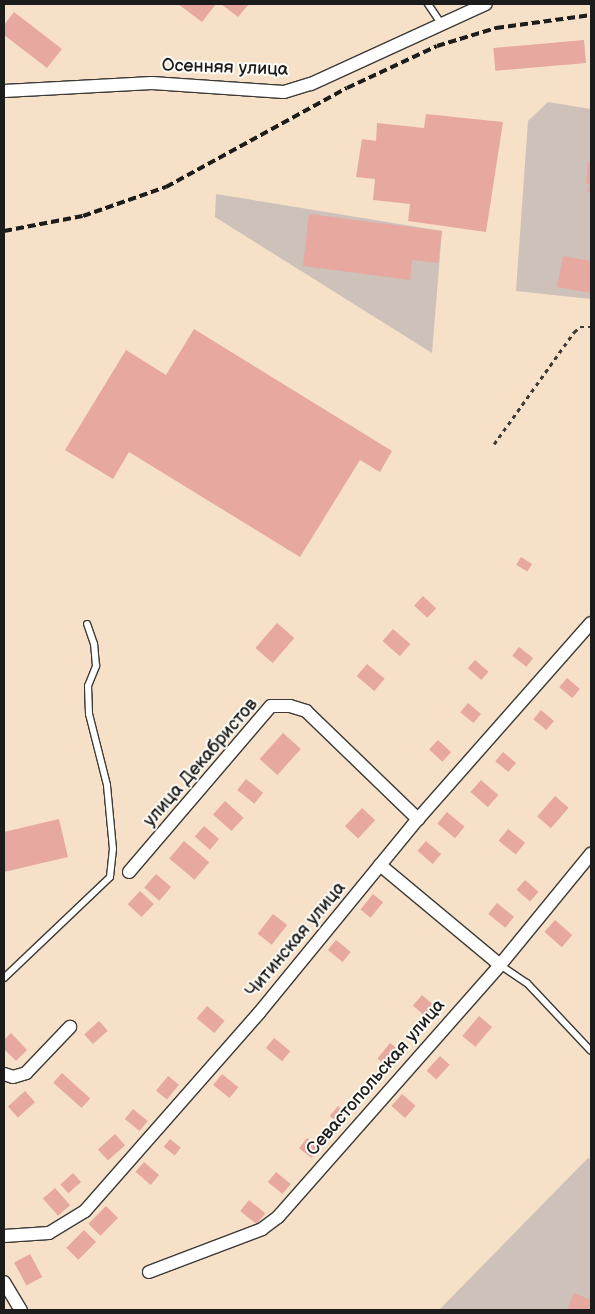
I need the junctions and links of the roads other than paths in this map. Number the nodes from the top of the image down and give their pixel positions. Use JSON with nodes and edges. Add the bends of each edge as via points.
{"nodes":[{"id":1,"x":428,"y":4,"type":"edge"},
{"id":2,"x":486,"y":4,"type":"edge"},
{"id":3,"x":442,"y":25,"type":"junction"},
{"id":4,"x":4,"y":91,"type":"edge"},
{"id":5,"x":591,"y":623,"type":"edge"},
{"id":6,"x":87,"y":624,"type":"dead end"},
{"id":7,"x":418,"y":819,"type":"junction"},
{"id":8,"x":591,"y":854,"type":"edge"},
{"id":9,"x":380,"y":865,"type":"junction"},
{"id":10,"x":129,"y":872,"type":"dead end"},
{"id":11,"x":500,"y":965,"type":"junction"},
{"id":12,"x":4,"y":978,"type":"edge"},
{"id":13,"x":70,"y":1027,"type":"dead end"},
{"id":14,"x":591,"y":1051,"type":"edge"},
{"id":15,"x":4,"y":1074,"type":"edge"},
{"id":16,"x":4,"y":1236,"type":"edge"},
{"id":17,"x":149,"y":1272,"type":"dead end"},
{"id":18,"x":4,"y":1282,"type":"edge"},
{"id":19,"x":17,"y":1308,"type":"edge"}],
"edges":[{"from":1,"to":3,"type":"lane"},
{"from":2,"to":3,"type":"street","name":"Осенняя улица"},
{"from":3,"to":4,"type":"street","name":"Осенняя улица","via":[[312,84],[284,92],[152,83]]},
{"from":5,"to":7,"type":"street","name":"Читинская улица"},
{"from":6,"to":12,"type":"lane","via":[[94,644],[96,666],[88,686],[89,714],[107,785],[114,849],[110,877]]},
{"from":7,"to":9,"type":"street","name":"Читинская улица"},
{"from":7,"to":10,"type":"street","name":"улица Декабристов","via":[[306,711],[290,706],[271,706]]},
{"from":8,"to":11,"type":"street","name":"Севастопольская улица"},
{"from":9,"to":11,"type":"street"},
{"from":9,"to":16,"type":"street","name":"Читинская улица","via":[[259,1012],[86,1211],[49,1233]]},
{"from":11,"to":14,"type":"lane","via":[[527,984]]},
{"from":11,"to":17,"type":"street","name":"Севастопольская улица","via":[[278,1217],[262,1229]]},
{"from":13,"to":15,"type":"street","via":[[26,1073],[13,1078]]},
{"from":18,"to":19,"type":"street"}]}
